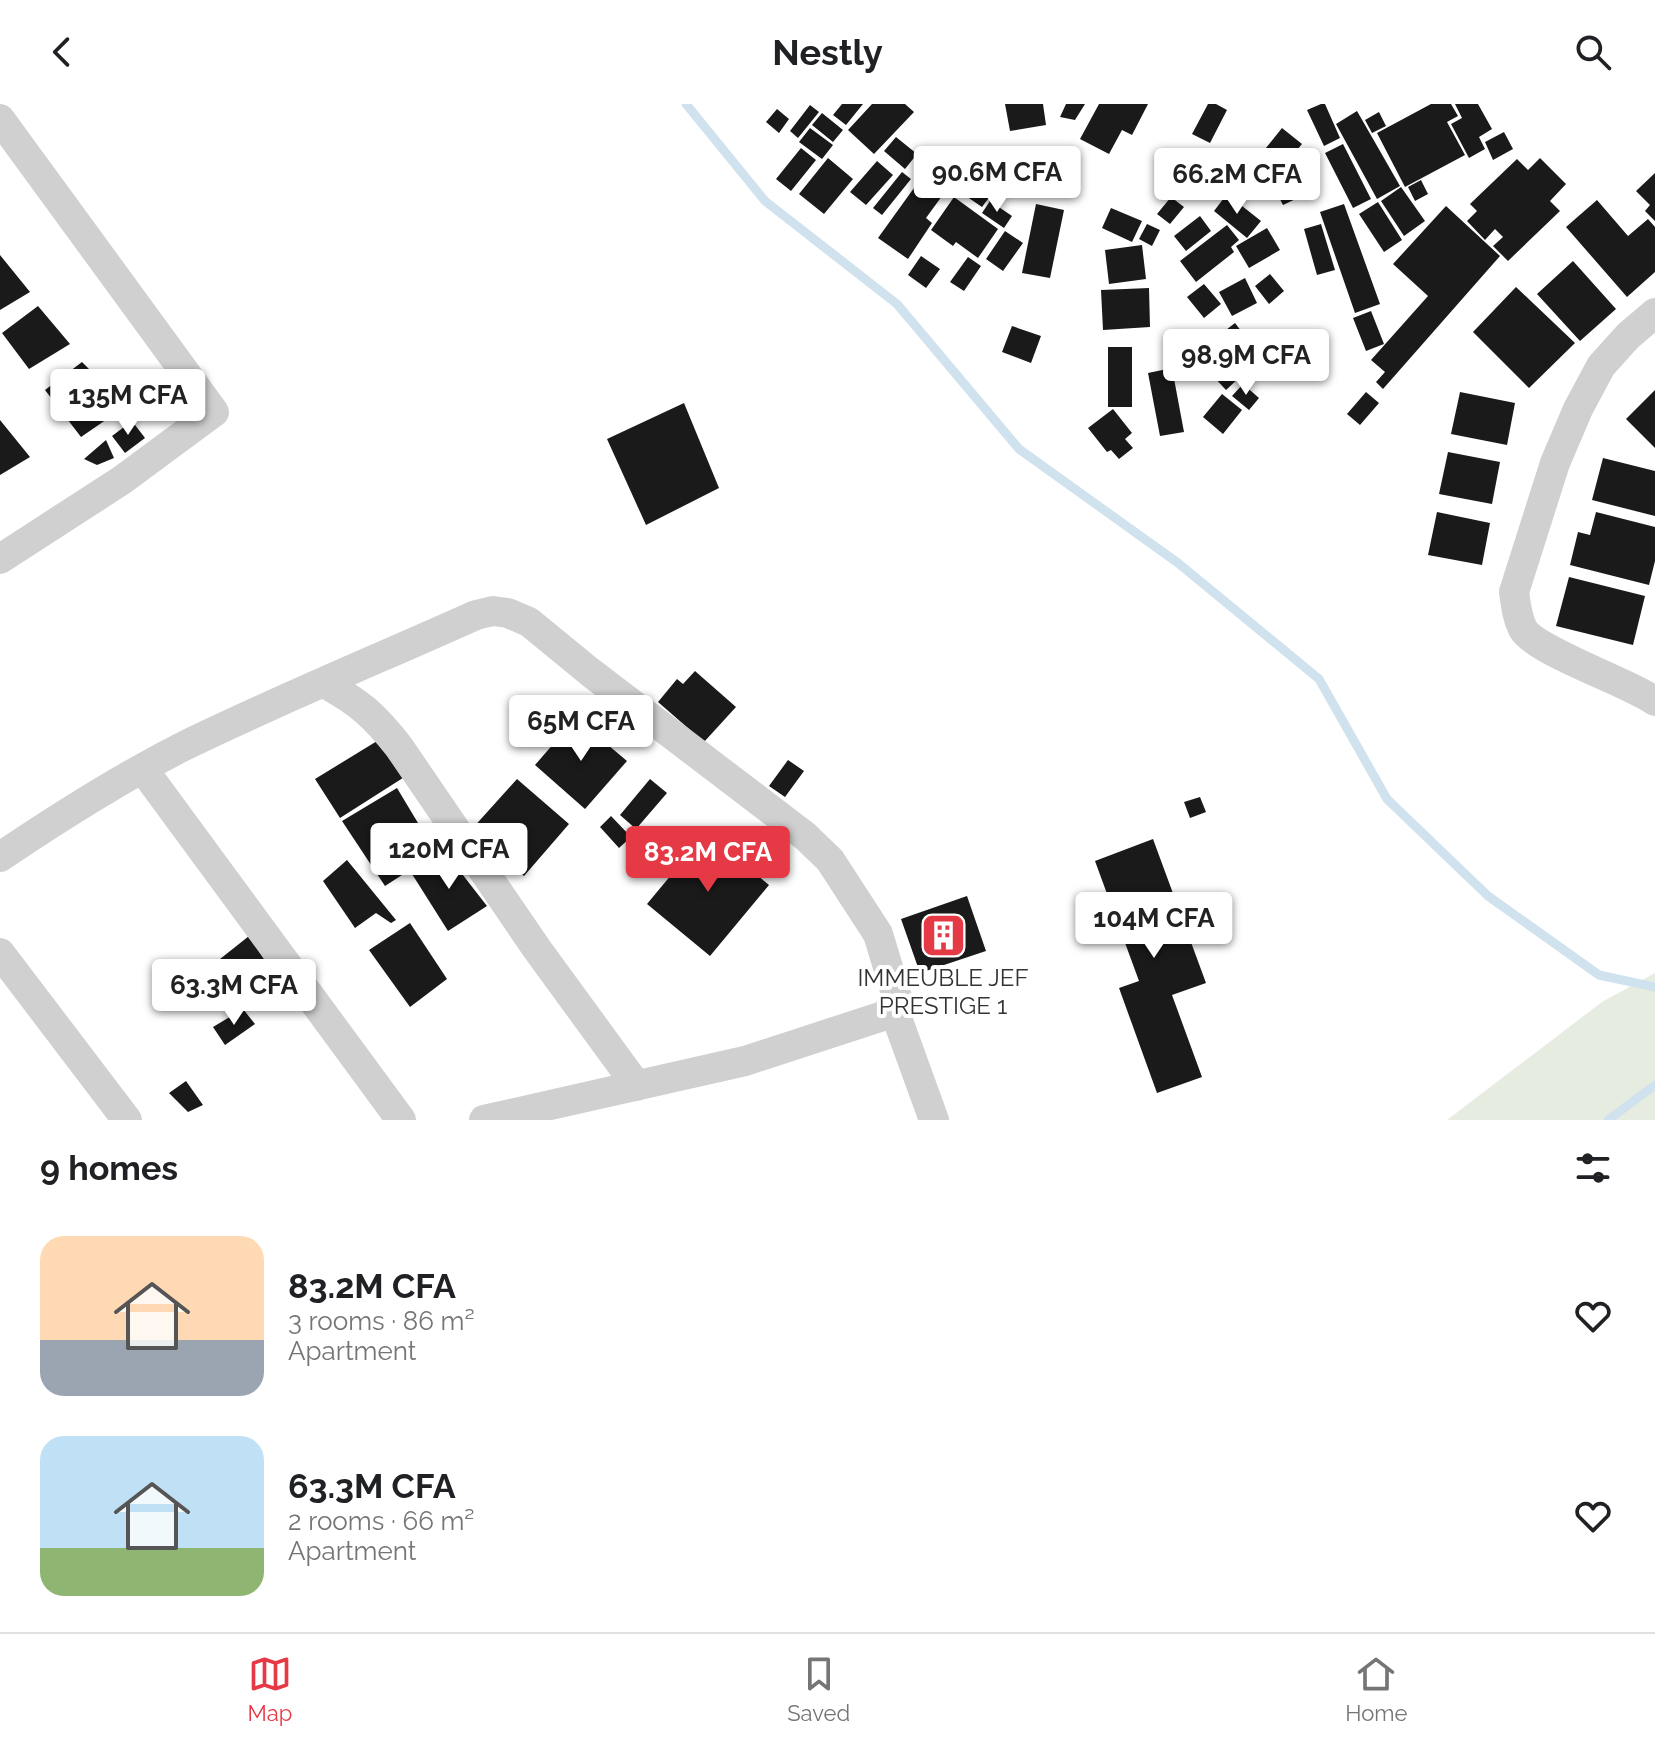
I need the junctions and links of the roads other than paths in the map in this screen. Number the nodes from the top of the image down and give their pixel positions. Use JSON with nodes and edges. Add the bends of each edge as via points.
{"nodes":[{"id":1,"x":0,"y":119,"type":"edge"},
{"id":2,"x":1655,"y":313,"type":"edge"},
{"id":3,"x":0,"y":559,"type":"edge"},
{"id":4,"x":324,"y":683,"type":"junction"},
{"id":5,"x":1655,"y":701,"type":"edge"},
{"id":6,"x":143,"y":769,"type":"junction"},
{"id":7,"x":0,"y":857,"type":"edge"},
{"id":8,"x":0,"y":953,"type":"edge"},
{"id":9,"x":893,"y":1007,"type":"junction"},
{"id":10,"x":637,"y":1086,"type":"junction"},
{"id":11,"x":127,"y":1120,"type":"edge"},
{"id":12,"x":401,"y":1120,"type":"edge"},
{"id":13,"x":484,"y":1120,"type":"edge"},
{"id":14,"x":934,"y":1120,"type":"edge"}],
"edges":[{"from":1,"to":3,"type":"street","via":[[214,412]]},
{"from":2,"to":5,"type":"street","via":[[1601,366],[1578,409],[1514,592],[1524,632]]},
{"from":4,"to":6,"type":"street"},
{"from":4,"to":9,"type":"street","via":[[476,615],[493,611],[529,622],[830,860],[878,934],[897,997]]},
{"from":4,"to":10,"type":"street","via":[[376,718]]},
{"from":6,"to":7,"type":"street"},
{"from":6,"to":12,"type":"street"},
{"from":8,"to":11,"type":"street"},
{"from":9,"to":10,"type":"street","via":[[852,1028]]},
{"from":9,"to":14,"type":"street"},
{"from":10,"to":13,"type":"street"}]}
